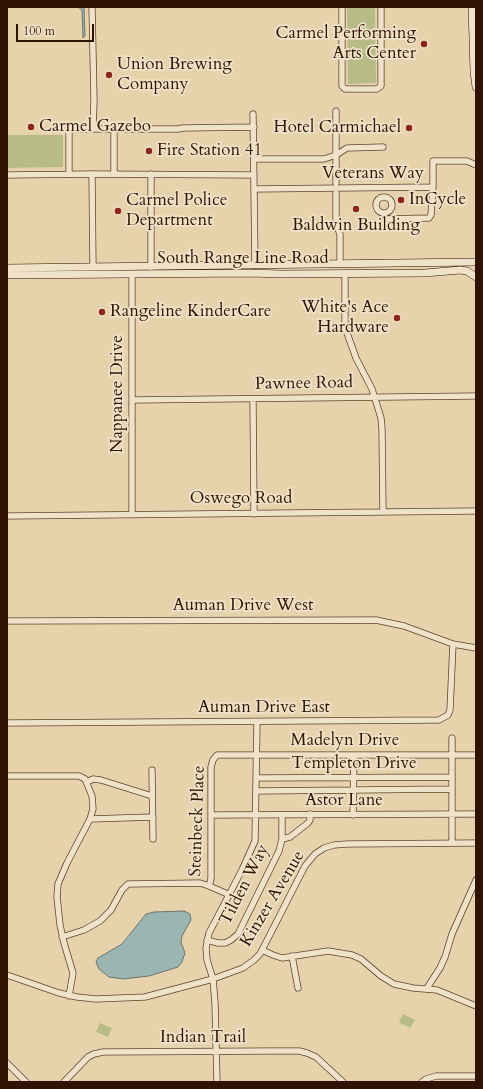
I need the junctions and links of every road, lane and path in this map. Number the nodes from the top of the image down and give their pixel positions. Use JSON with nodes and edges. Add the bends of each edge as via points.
{"nodes":[{"id":1,"x":92,"y":7,"type":"edge"},
{"id":2,"x":342,"y":7,"type":"edge"},
{"id":3,"x":381,"y":7,"type":"edge"},
{"id":4,"x":472,"y":7,"type":"edge"},
{"id":5,"x":476,"y":88,"type":"edge"},
{"id":6,"x":336,"y":111,"type":"dead end"},
{"id":7,"x":253,"y":114,"type":"dead end"},
{"id":8,"x":254,"y":128,"type":"junction"},
{"id":9,"x":93,"y":129,"type":"junction"},
{"id":10,"x":114,"y":129,"type":"junction"},
{"id":11,"x":383,"y":147,"type":"dead end"},
{"id":12,"x":336,"y":155,"type":"junction"},
{"id":13,"x":476,"y":158,"type":"edge"},
{"id":14,"x":254,"y":159,"type":"junction"},
{"id":15,"x":467,"y":161,"type":"junction"},
{"id":16,"x":476,"y":165,"type":"edge"},
{"id":17,"x":69,"y":174,"type":"junction"},
{"id":18,"x":92,"y":174,"type":"junction"},
{"id":19,"x":114,"y":174,"type":"junction"},
{"id":20,"x":151,"y":174,"type":"junction"},
{"id":21,"x":254,"y":174,"type":"junction"},
{"id":22,"x":7,"y":176,"type":"edge"},
{"id":23,"x":336,"y":183,"type":"dead end"},
{"id":24,"x":433,"y":187,"type":"junction"},
{"id":25,"x":254,"y":188,"type":"junction"},
{"id":26,"x":384,"y":188,"type":"junction"},
{"id":27,"x":336,"y":192,"type":"dead end"},
{"id":28,"x":384,"y":197,"type":"junction"},
{"id":29,"x":384,"y":213,"type":"junction"},
{"id":30,"x":476,"y":262,"type":"edge"},
{"id":31,"x":340,"y":263,"type":"junction"},
{"id":32,"x":255,"y":265,"type":"junction"},
{"id":33,"x":94,"y":267,"type":"junction"},
{"id":34,"x":151,"y":267,"type":"junction"},
{"id":35,"x":7,"y":268,"type":"edge"},
{"id":36,"x":132,"y":274,"type":"junction"},
{"id":37,"x":345,"y":274,"type":"junction"},
{"id":38,"x":7,"y":275,"type":"edge"},
{"id":39,"x":476,"y":278,"type":"edge"},
{"id":40,"x":476,"y":396,"type":"edge"},
{"id":41,"x":375,"y":398,"type":"junction"},
{"id":42,"x":253,"y":399,"type":"junction"},
{"id":43,"x":133,"y":400,"type":"junction"},
{"id":44,"x":476,"y":511,"type":"edge"},
{"id":45,"x":383,"y":512,"type":"junction"},
{"id":46,"x":132,"y":514,"type":"junction"},
{"id":47,"x":254,"y":514,"type":"junction"},
{"id":48,"x":7,"y":516,"type":"edge"},
{"id":49,"x":7,"y":621,"type":"edge"},
{"id":50,"x":453,"y":644,"type":"junction"},
{"id":51,"x":476,"y":648,"type":"edge"},
{"id":52,"x":257,"y":722,"type":"junction"},
{"id":53,"x":7,"y":723,"type":"edge"},
{"id":54,"x":452,"y":738,"type":"dead end"},
{"id":55,"x":256,"y":754,"type":"junction"},
{"id":56,"x":354,"y":755,"type":"junction"},
{"id":57,"x":452,"y":755,"type":"junction"},
{"id":58,"x":476,"y":755,"type":"edge"},
{"id":59,"x":214,"y":758,"type":"joint"},
{"id":60,"x":152,"y":770,"type":"dead end"},
{"id":61,"x":7,"y":776,"type":"edge"},
{"id":62,"x":452,"y":777,"type":"junction"},
{"id":63,"x":256,"y":778,"type":"junction"},
{"id":64,"x":354,"y":778,"type":"junction"},
{"id":65,"x":87,"y":782,"type":"junction"},
{"id":66,"x":452,"y":789,"type":"junction"},
{"id":67,"x":354,"y":790,"type":"junction"},
{"id":68,"x":256,"y":791,"type":"junction"},
{"id":69,"x":152,"y":796,"type":"junction"},
{"id":70,"x":310,"y":814,"type":"junction"},
{"id":71,"x":353,"y":814,"type":"junction"},
{"id":72,"x":452,"y":814,"type":"junction"},
{"id":73,"x":476,"y":814,"type":"edge"},
{"id":74,"x":211,"y":815,"type":"junction"},
{"id":75,"x":256,"y":815,"type":"junction"},
{"id":76,"x":282,"y":815,"type":"junction"},
{"id":77,"x":153,"y":817,"type":"junction"},
{"id":78,"x":90,"y":818,"type":"junction"},
{"id":79,"x":153,"y":839,"type":"dead end"},
{"id":80,"x":282,"y":839,"type":"junction"},
{"id":81,"x":452,"y":843,"type":"junction"},
{"id":82,"x":476,"y":843,"type":"edge"},
{"id":83,"x":476,"y":880,"type":"edge"},
{"id":84,"x":209,"y":886,"type":"junction"},
{"id":85,"x":230,"y":895,"type":"junction"},
{"id":86,"x":62,"y":937,"type":"junction"},
{"id":87,"x":207,"y":940,"type":"junction"},
{"id":88,"x":262,"y":950,"type":"junction"},
{"id":89,"x":292,"y":956,"type":"junction"},
{"id":90,"x":7,"y":975,"type":"edge"},
{"id":91,"x":213,"y":979,"type":"junction"},
{"id":92,"x":298,"y":988,"type":"dead end"},
{"id":93,"x":427,"y":988,"type":"junction"},
{"id":94,"x":70,"y":996,"type":"junction"},
{"id":95,"x":476,"y":1006,"type":"edge"},
{"id":96,"x":217,"y":1052,"type":"junction"},
{"id":97,"x":7,"y":1063,"type":"edge"},
{"id":98,"x":476,"y":1076,"type":"edge"},
{"id":99,"x":451,"y":1079,"type":"edge"},
{"id":100,"x":26,"y":1082,"type":"edge"},
{"id":101,"x":64,"y":1082,"type":"edge"},
{"id":102,"x":217,"y":1082,"type":"edge"},
{"id":103,"x":343,"y":1082,"type":"edge"},
{"id":104,"x":422,"y":1082,"type":"edge"}],
"edges":[{"from":1,"to":9,"type":"street"},
{"from":2,"to":3,"type":"street","via":[[342,86],[345,90],[378,90],[381,86]]},
{"from":4,"to":5,"type":"main road"},
{"from":6,"to":12,"type":"street"},
{"from":7,"to":8,"type":"street"},
{"from":8,"to":10,"type":"street"},
{"from":8,"to":14,"type":"street"},
{"from":9,"to":10,"type":"street"},
{"from":9,"to":17,"type":"street","via":[[68,129]]},
{"from":10,"to":19,"type":"street"},
{"from":11,"to":12,"type":"street","via":[[347,148]]},
{"from":12,"to":14,"type":"street","via":[[324,159]]},
{"from":12,"to":23,"type":"street"},
{"from":13,"to":15,"type":"street"},
{"from":14,"to":21,"type":"street"},
{"from":15,"to":16,"type":"street"},
{"from":15,"to":24,"type":"street","name":"Veterans Way","via":[[433,162]]},
{"from":17,"to":18,"type":"street"},
{"from":17,"to":22,"type":"street"},
{"from":18,"to":19,"type":"street"},
{"from":18,"to":33,"type":"street"},
{"from":19,"to":20,"type":"street"},
{"from":20,"to":21,"type":"street"},
{"from":20,"to":34,"type":"street"},
{"from":21,"to":25,"type":"street"},
{"from":24,"to":26,"type":"street","name":"Veterans Way"},
{"from":24,"to":29,"type":"street","via":[[432,215],[429,218],[384,219]]},
{"from":25,"to":26,"type":"street","name":"Veterans Way"},
{"from":25,"to":32,"type":"street"},
{"from":26,"to":28,"type":"street"},
{"from":27,"to":31,"type":"street"},
{"from":28,"to":29,"type":"street","via":[[389,199],[392,205],[390,210]]},
{"from":28,"to":29,"type":"street","via":[[378,200],[376,205],[379,211]]},
{"from":30,"to":31,"type":"main road","name":"South Range Line Road"},
{"from":31,"to":32,"type":"main road","name":"South Range Line Road"},
{"from":32,"to":34,"type":"main road","name":"South Range Line Road"},
{"from":33,"to":34,"type":"main road","name":"South Range Line Road"},
{"from":33,"to":35,"type":"main road","name":"South Range Line Road"},
{"from":36,"to":37,"type":"main road","name":"South Range Line Road"},
{"from":36,"to":38,"type":"main road","name":"South Range Line Road"},
{"from":36,"to":43,"type":"street","name":"Nappanee Drive"},
{"from":37,"to":39,"type":"main road","name":"South Range Line Road","via":[[460,270],[467,271]]},
{"from":37,"to":41,"type":"street","via":[[345,327]]},
{"from":40,"to":41,"type":"street","name":"Pawnee Road"},
{"from":41,"to":42,"type":"street","name":"Pawnee Road"},
{"from":41,"to":45,"type":"street","via":[[382,429]]},
{"from":42,"to":43,"type":"street","name":"Pawnee Road"},
{"from":42,"to":47,"type":"street"},
{"from":43,"to":46,"type":"street","name":"Nappanee Drive"},
{"from":44,"to":45,"type":"street","name":"Oswego Road"},
{"from":45,"to":47,"type":"street","name":"Oswego Road"},
{"from":46,"to":47,"type":"street","name":"Oswego Road"},
{"from":46,"to":48,"type":"street","name":"Oswego Road"},
{"from":49,"to":50,"type":"street","name":"Auman Drive West","via":[[359,620],[392,623]]},
{"from":50,"to":51,"type":"street","name":"Auman Drive West"},
{"from":50,"to":52,"type":"street","name":"Auman Drive East","via":[[450,710],[448,715],[440,720]]},
{"from":52,"to":53,"type":"street","name":"Auman Drive East"},
{"from":52,"to":55,"type":"street"},
{"from":54,"to":57,"type":"street"},
{"from":55,"to":56,"type":"street","name":"Madelyn Drive"},
{"from":55,"to":59,"type":"street","name":"Madelyn Drive","via":[[220,755]]},
{"from":55,"to":63,"type":"street"},
{"from":56,"to":57,"type":"street","name":"Madelyn Drive"},
{"from":56,"to":64,"type":"street"},
{"from":57,"to":58,"type":"street","name":"Madelyn Drive"},
{"from":57,"to":62,"type":"street"},
{"from":59,"to":74,"type":"street","name":"Steinbeck Place","via":[[211,767]]},
{"from":60,"to":69,"type":"street"},
{"from":61,"to":65,"type":"street","via":[[80,776]]},
{"from":62,"to":64,"type":"street","name":"Templeton Drive"},
{"from":62,"to":66,"type":"street"},
{"from":63,"to":64,"type":"street","name":"Templeton Drive"},
{"from":63,"to":68,"type":"street"},
{"from":64,"to":67,"type":"street"},
{"from":65,"to":69,"type":"street","via":[[93,779],[101,780]]},
{"from":65,"to":78,"type":"street","via":[[93,803]]},
{"from":66,"to":67,"type":"street","name":"Templeton Drive"},
{"from":66,"to":72,"type":"street"},
{"from":67,"to":68,"type":"street","name":"Templeton Drive"},
{"from":67,"to":71,"type":"street"},
{"from":68,"to":75,"type":"street"},
{"from":69,"to":77,"type":"street"},
{"from":70,"to":71,"type":"street","name":"Astor Lane"},
{"from":70,"to":76,"type":"street","name":"Astor Lane"},
{"from":70,"to":80,"type":"street","via":[[308,823],[290,837]]},
{"from":71,"to":72,"type":"street","name":"Astor Lane"},
{"from":72,"to":73,"type":"street","name":"Astor Lane"},
{"from":72,"to":81,"type":"street"},
{"from":74,"to":75,"type":"street","name":"Astor Lane"},
{"from":74,"to":84,"type":"street","name":"Steinbeck Place"},
{"from":75,"to":76,"type":"street","name":"Astor Lane"},
{"from":75,"to":85,"type":"street","via":[[255,841]]},
{"from":76,"to":80,"type":"street","name":"Tilden Way"},
{"from":77,"to":78,"type":"street"},
{"from":77,"to":79,"type":"street"},
{"from":78,"to":86,"type":"street","via":[[58,884]]},
{"from":80,"to":87,"type":"street","name":"Tilden Way","via":[[275,860],[236,936],[225,943]]},
{"from":81,"to":82,"type":"street","name":"Kinzer Avenue"},
{"from":81,"to":88,"type":"street","name":"Kinzer Avenue","via":[[347,844],[334,845],[319,851],[305,866]]},
{"from":83,"to":93,"type":"street","via":[[452,934],[445,957]]},
{"from":84,"to":85,"type":"street"},
{"from":84,"to":86,"type":"street","via":[[200,883],[128,884],[123,887],[111,910],[100,921],[84,930]]},
{"from":85,"to":87,"type":"street"},
{"from":86,"to":94,"type":"street","via":[[73,973]]},
{"from":87,"to":91,"type":"street","via":[[205,953]]},
{"from":88,"to":89,"type":"street","via":[[280,957]]},
{"from":88,"to":91,"type":"street","name":"Kinzer Avenue","via":[[248,965]]},
{"from":89,"to":92,"type":"street"},
{"from":89,"to":93,"type":"street","via":[[328,951],[352,955],[394,984]]},
{"from":90,"to":94,"type":"street","name":"Kinzer Avenue"},
{"from":91,"to":94,"type":"street","name":"Kinzer Avenue","via":[[145,997],[96,999]]},
{"from":91,"to":96,"type":"street"},
{"from":93,"to":95,"type":"street","via":[[445,992]]},
{"from":96,"to":101,"type":"street","name":"Indian Trail","via":[[103,1052],[88,1057]]},
{"from":96,"to":102,"type":"street"},
{"from":96,"to":103,"type":"street","name":"Indian Trail","via":[[299,1051],[316,1057]]},
{"from":97,"to":100,"type":"street"},
{"from":98,"to":99,"type":"street"},
{"from":99,"to":104,"type":"street","via":[[436,1076]]}]}
